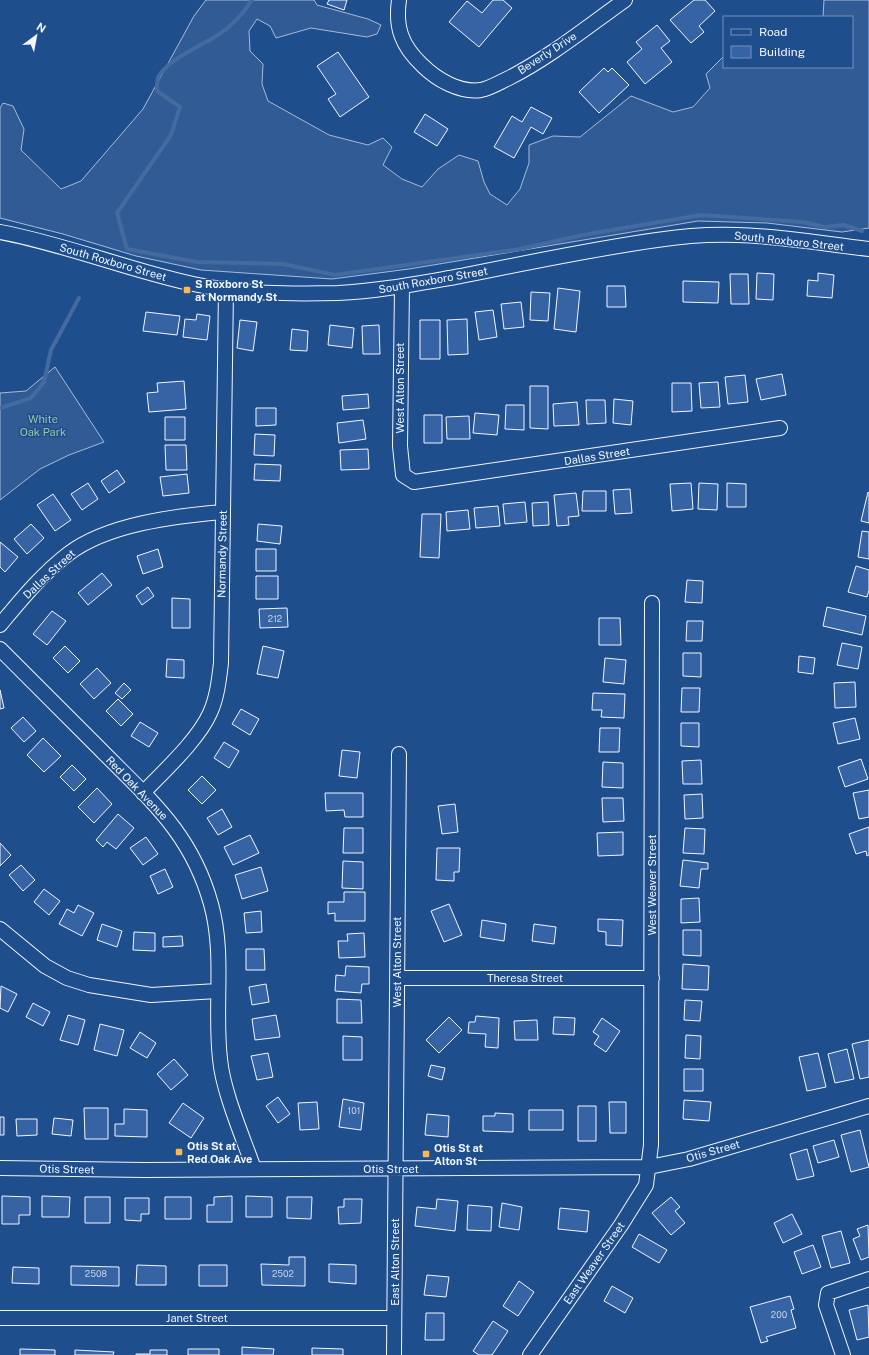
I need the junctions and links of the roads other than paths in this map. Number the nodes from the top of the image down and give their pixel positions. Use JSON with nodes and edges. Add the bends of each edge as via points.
{"nodes":[{"id":1,"x":399,"y":0,"type":"edge"},
{"id":2,"x":625,"y":0,"type":"edge"},
{"id":3,"x":0,"y":232,"type":"edge"},
{"id":4,"x":869,"y":249,"type":"edge"},
{"id":5,"x":402,"y":287,"type":"junction"},
{"id":6,"x":226,"y":288,"type":"junction"},
{"id":7,"x":780,"y":428,"type":"dead end"},
{"id":8,"x":414,"y":482,"type":"joint"},
{"id":9,"x":223,"y":512,"type":"junction"},
{"id":10,"x":652,"y":603,"type":"dead end"},
{"id":11,"x":0,"y":625,"type":"edge"},
{"id":12,"x":0,"y":649,"type":"edge"},
{"id":13,"x":399,"y":754,"type":"dead end"},
{"id":14,"x":143,"y":793,"type":"junction"},
{"id":15,"x":2,"y":937,"type":"edge"},
{"id":16,"x":397,"y":978,"type":"junction"},
{"id":17,"x":652,"y":978,"type":"junction"},
{"id":18,"x":217,"y":991,"type":"junction"},
{"id":19,"x":868,"y":1110,"type":"edge"},
{"id":20,"x":649,"y":1167,"type":"junction"},
{"id":21,"x":0,"y":1168,"type":"edge"},
{"id":22,"x":254,"y":1169,"type":"junction"},
{"id":23,"x":395,"y":1169,"type":"junction"},
{"id":24,"x":869,"y":1279,"type":"edge"},
{"id":25,"x":0,"y":1318,"type":"edge"},
{"id":26,"x":394,"y":1318,"type":"junction"},
{"id":27,"x":394,"y":1355,"type":"edge"},
{"id":28,"x":530,"y":1355,"type":"edge"},
{"id":29,"x":843,"y":1355,"type":"edge"}],
"edges":[{"from":1,"to":2,"type":"street","name":"Beverly Drive","via":[[398,26],[406,49],[442,80],[457,88],[470,90],[493,86],[529,67]]},
{"from":3,"to":6,"type":"street","name":"South Roxboro Street","via":[[194,284]]},
{"from":4,"to":5,"type":"street","name":"South Roxboro Street","via":[[768,236],[694,236],[624,245]]},
{"from":5,"to":6,"type":"street","name":"South Roxboro Street","via":[[299,293]]},
{"from":5,"to":8,"type":"street","name":"West Alton Street","via":[[400,446],[403,475]]},
{"from":6,"to":9,"type":"street","name":"Normandy Street"},
{"from":7,"to":8,"type":"street","name":"Dallas Street"},
{"from":9,"to":11,"type":"street","name":"Dallas Street","via":[[124,527],[95,538],[68,554],[31,588]]},
{"from":9,"to":14,"type":"street","name":"Normandy Street","via":[[221,663],[215,699],[204,724],[179,756]]},
{"from":10,"to":17,"type":"street","name":"West Weaver Street"},
{"from":12,"to":14,"type":"street","name":"Red Oak Avenue"},
{"from":13,"to":16,"type":"street","name":"West Alton Street"},
{"from":14,"to":18,"type":"street","name":"Red Oak Avenue","via":[[166,815],[198,866],[216,924]]},
{"from":15,"to":18,"type":"street","via":[[44,966],[89,985],[151,995]]},
{"from":16,"to":17,"type":"street","name":"Theresa Street"},
{"from":16,"to":23,"type":"street","name":"West Alton Street"},
{"from":17,"to":20,"type":"street","name":"West Weaver Street"},
{"from":18,"to":22,"type":"street","name":"Red Oak Avenue","via":[[222,1071]]},
{"from":19,"to":20,"type":"street","name":"Otis Street","via":[[689,1159]]},
{"from":20,"to":23,"type":"street","name":"Otis Street"},
{"from":20,"to":28,"type":"street","name":"East Weaver Street","via":[[648,1178],[642,1192]]},
{"from":21,"to":22,"type":"street","name":"Otis Street"},
{"from":22,"to":23,"type":"street","name":"Otis Street"},
{"from":23,"to":26,"type":"street","name":"East Alton Street"},
{"from":24,"to":29,"type":"street","via":[[828,1293],[826,1304]]},
{"from":25,"to":26,"type":"street","name":"Janet Street"},
{"from":26,"to":27,"type":"street","name":"East Alton Street"}]}
